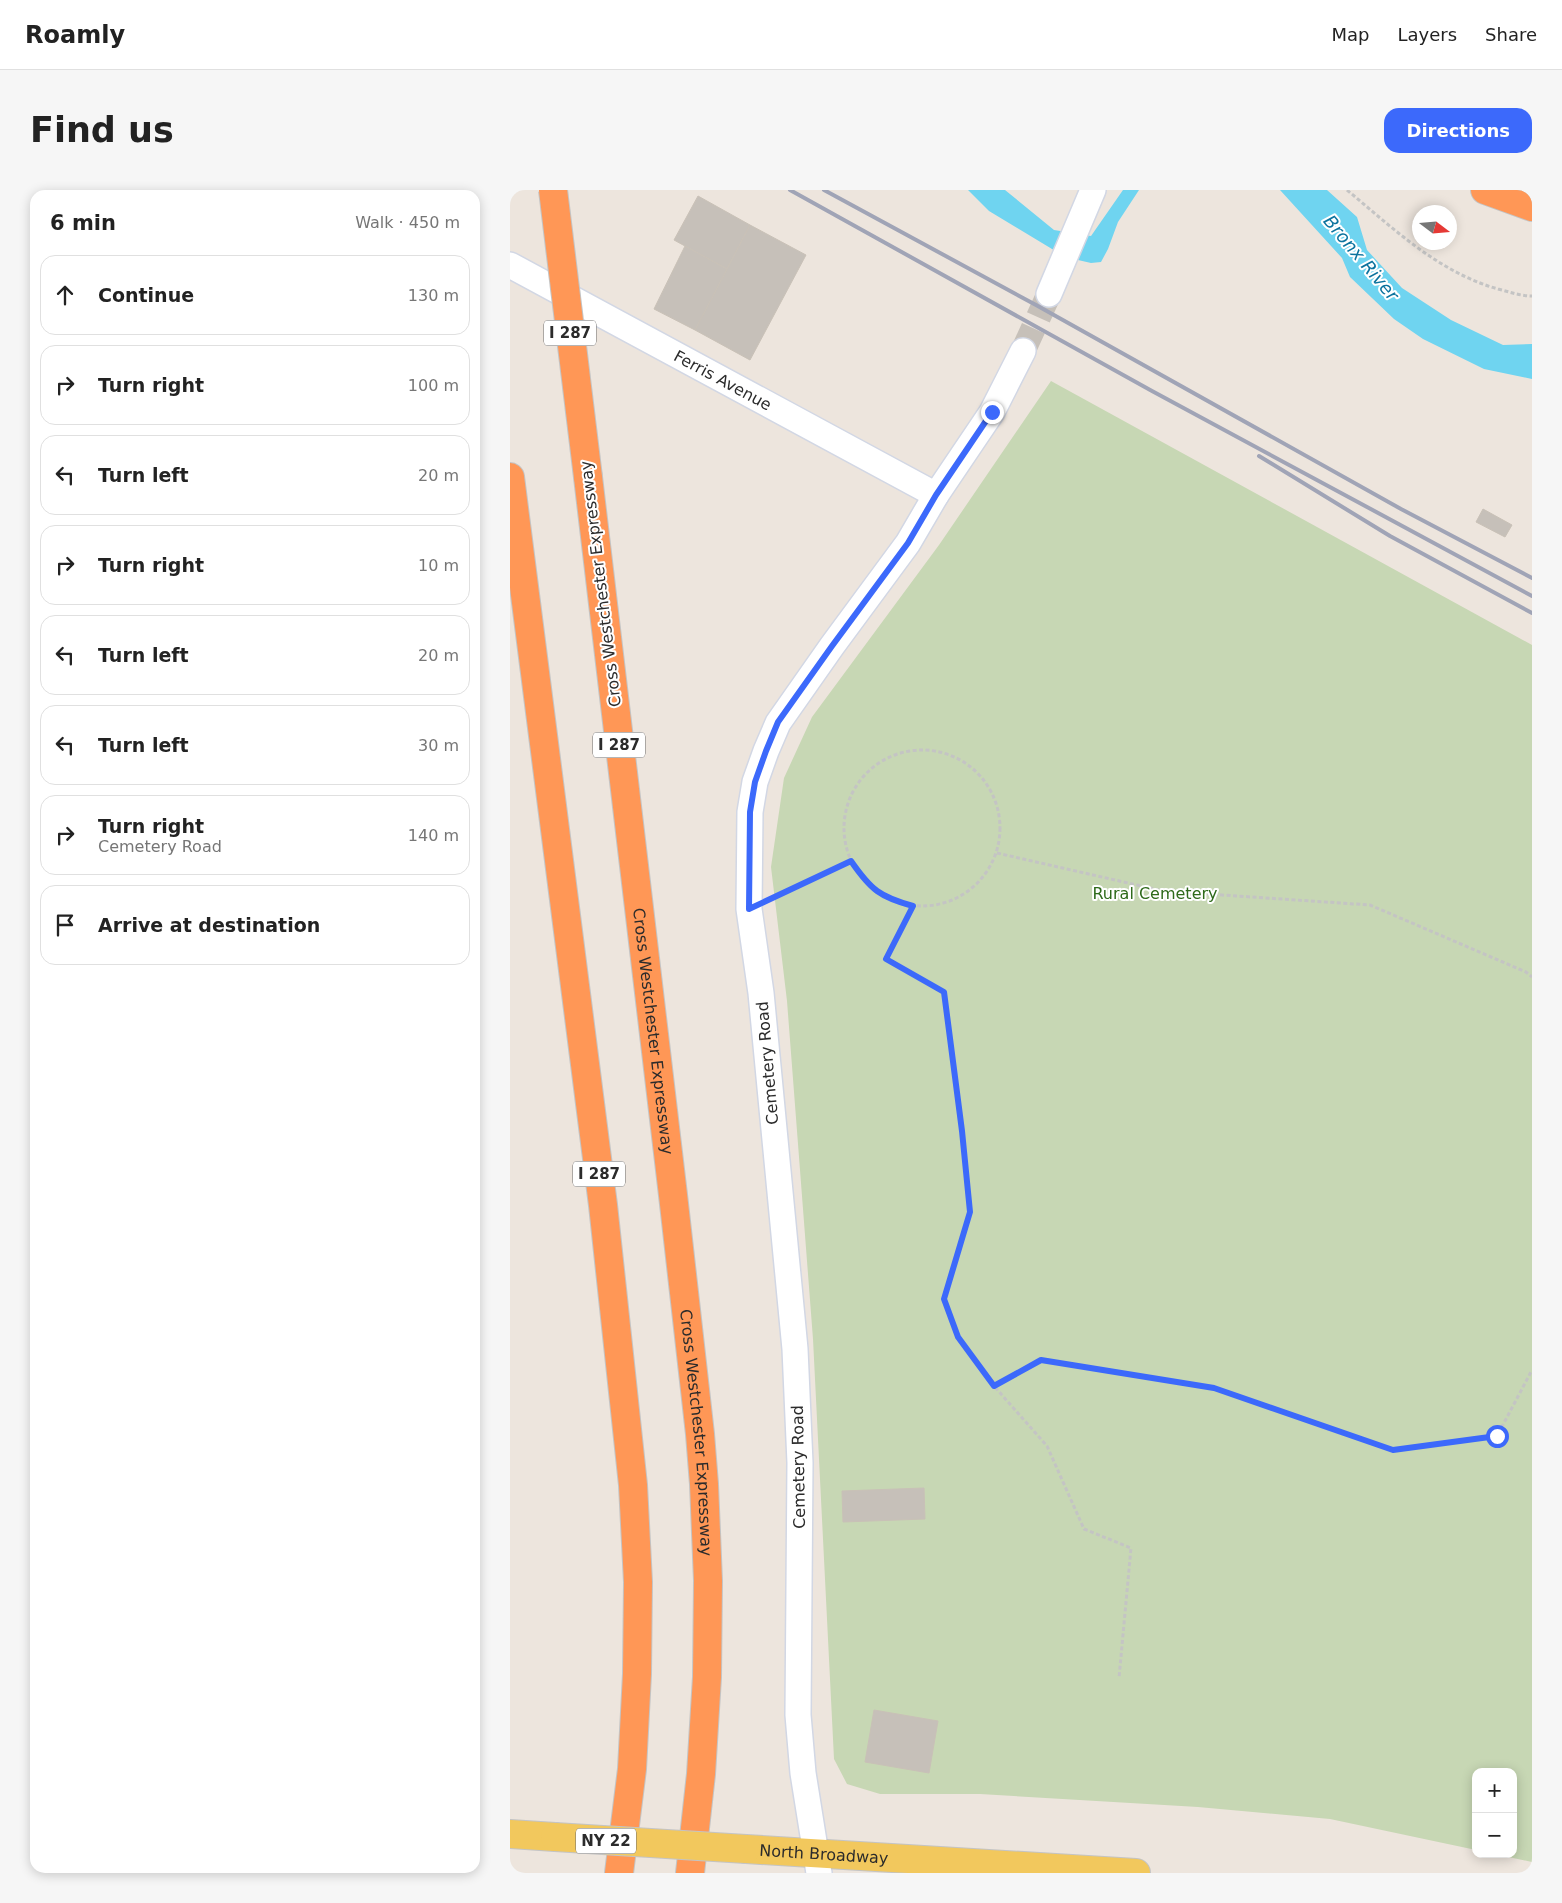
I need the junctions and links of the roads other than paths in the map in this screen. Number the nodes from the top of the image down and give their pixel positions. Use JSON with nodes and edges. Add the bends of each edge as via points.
{"nodes":[{"id":1,"x":553,"y":190,"type":"edge"},
{"id":2,"x":1093,"y":190,"type":"edge"},
{"id":3,"x":1485,"y":190,"type":"edge"},
{"id":4,"x":1532,"y":207,"type":"edge"},
{"id":5,"x":510,"y":265,"type":"edge"},
{"id":6,"x":1049,"y":294,"type":"tunnel mouth"},
{"id":7,"x":1023,"y":351,"type":"tunnel mouth"},
{"id":8,"x":510,"y":477,"type":"edge"},
{"id":9,"x":936,"y":495,"type":"junction"},
{"id":10,"x":510,"y":1834,"type":"edge"},
{"id":11,"x":818,"y":1863,"type":"edge"},
{"id":12,"x":1014,"y":1869,"type":"edge"},
{"id":13,"x":1085,"y":1871,"type":"edge"},
{"id":14,"x":620,"y":1873,"type":"edge"},
{"id":15,"x":690,"y":1873,"type":"edge"},
{"id":16,"x":1136,"y":1873,"type":"edge"}],
"edges":[{"from":1,"to":15,"type":"highway","name":"Cross Westchester Expressway","number":"I 287","bridge":true,"via":[[673,1195],[704,1484],[707,1677]]},
{"from":2,"to":6,"type":"street"},
{"from":3,"to":4,"type":"highway"},
{"from":5,"to":9,"type":"street","name":"Ferris Avenue"},
{"from":7,"to":9,"type":"street","name":"Cemetery Road","via":[[992,412]]},
{"from":8,"to":14,"type":"highway","number":"I 287","via":[[603,1205],[633,1486],[638,1582],[637,1674],[631,1778]]},
{"from":9,"to":11,"type":"street","name":"Cemetery Road","via":[[908,543],[778,722],[755,782],[750,812],[749,909],[761,992],[795,1349],[800,1463],[798,1715],[803,1773]]},
{"from":10,"to":11,"type":"main road","name":"North Broadway","number":"NY 22","bridge":true,"via":[[746,1849]]},
{"from":11,"to":12,"type":"main road","name":"North Broadway","number":"NY 22"},
{"from":12,"to":13,"type":"main road","name":"North Broadway","number":"NY 22"},
{"from":13,"to":16,"type":"main road","name":"North Broadway","number":"NY 22"}]}
